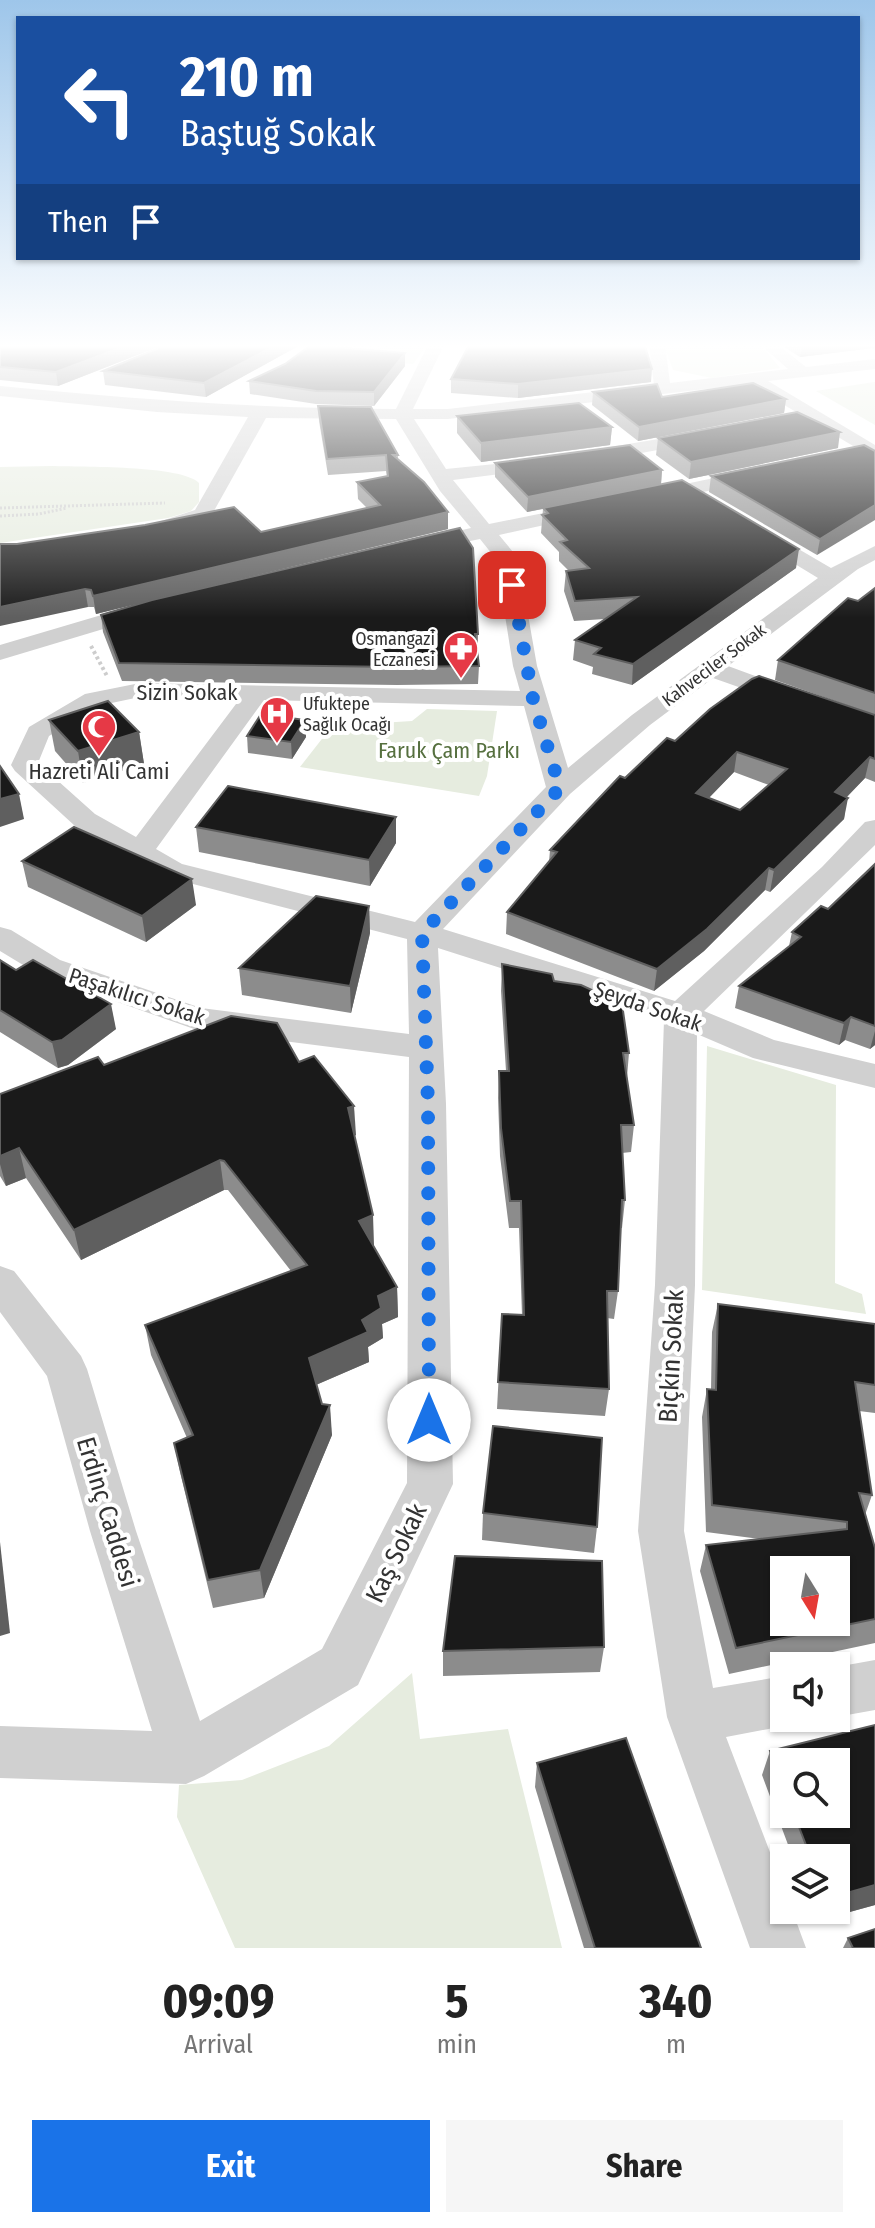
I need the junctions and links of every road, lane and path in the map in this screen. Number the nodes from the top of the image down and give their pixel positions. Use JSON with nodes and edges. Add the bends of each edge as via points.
{"nodes":[{"id":1,"x":246,"y":436,"type":"edge"},
{"id":2,"x":415,"y":436,"type":"edge"},
{"id":3,"x":615,"y":436,"type":"edge"},
{"id":4,"x":709,"y":436,"type":"edge"},
{"id":5,"x":846,"y":436,"type":"edge"},
{"id":6,"x":634,"y":450,"type":"junction"},
{"id":7,"x":872,"y":452,"type":"edge"},
{"id":8,"x":839,"y":457,"type":"edge"},
{"id":9,"x":778,"y":470,"type":"edge"},
{"id":10,"x":440,"y":476,"type":"junction"},
{"id":11,"x":686,"y":490,"type":"junction"},
{"id":12,"x":639,"y":499,"type":"edge"},
{"id":13,"x":214,"y":500,"type":"junction"},
{"id":14,"x":608,"y":506,"type":"edge"},
{"id":15,"x":713,"y":506,"type":"edge"},
{"id":16,"x":72,"y":507,"type":"junction"},
{"id":17,"x":0,"y":508,"type":"edge"},
{"id":18,"x":0,"y":516,"type":"edge"},
{"id":19,"x":739,"y":522,"type":"edge"},
{"id":20,"x":483,"y":530,"type":"junction"},
{"id":21,"x":142,"y":531,"type":"edge"},
{"id":22,"x":407,"y":548,"type":"edge"},
{"id":23,"x":875,"y":552,"type":"edge"},
{"id":24,"x":832,"y":577,"type":"junction"},
{"id":25,"x":162,"y":605,"type":"edge"},
{"id":26,"x":0,"y":653,"type":"edge"},
{"id":27,"x":710,"y":668,"type":"junction"},
{"id":28,"x":257,"y":692,"type":"junction"},
{"id":29,"x":533,"y":699,"type":"junction"},
{"id":30,"x":815,"y":705,"type":"edge"},
{"id":31,"x":560,"y":788,"type":"junction"},
{"id":32,"x":875,"y":828,"type":"edge"},
{"id":33,"x":140,"y":851,"type":"junction"},
{"id":34,"x":422,"y":933,"type":"junction"},
{"id":35,"x":0,"y":937,"type":"edge"},
{"id":36,"x":681,"y":1014,"type":"junction"},
{"id":37,"x":247,"y":1025,"type":"junction"},
{"id":38,"x":426,"y":1048,"type":"junction"},
{"id":39,"x":179,"y":1050,"type":"edge"},
{"id":40,"x":875,"y":1076,"type":"edge"},
{"id":41,"x":0,"y":1282,"type":"edge"},
{"id":42,"x":875,"y":1685,"type":"edge"},
{"id":43,"x":850,"y":1689,"type":"edge"},
{"id":44,"x":770,"y":1703,"type":"edge"},
{"id":45,"x":693,"y":1717,"type":"junction"},
{"id":46,"x":0,"y":1752,"type":"edge"},
{"id":47,"x":186,"y":1758,"type":"junction"},
{"id":48,"x":778,"y":1948,"type":"edge"}],
"edges":[{"from":1,"to":13,"type":"street"},
{"from":2,"to":10,"type":"street"},
{"from":3,"to":6,"type":"street"},
{"from":4,"to":6,"type":"street"},
{"from":5,"to":7,"type":"street"},
{"from":6,"to":10,"type":"street"},
{"from":6,"to":11,"type":"street"},
{"from":7,"to":8,"type":"street"},
{"from":9,"to":11,"type":"street"},
{"from":10,"to":20,"type":"street"},
{"from":11,"to":12,"type":"street"},
{"from":11,"to":15,"type":"street"},
{"from":13,"to":16,"type":"path"},
{"from":13,"to":21,"type":"street","via":[[203,514]]},
{"from":14,"to":20,"type":"street"},
{"from":16,"to":17,"type":"path"},
{"from":16,"to":18,"type":"path"},
{"from":19,"to":24,"type":"street"},
{"from":20,"to":22,"type":"street"},
{"from":20,"to":29,"type":"street","via":[[507,558]]},
{"from":23,"to":24,"type":"street","name":"Kahveciler Sokak"},
{"from":24,"to":27,"type":"street","name":"Kahveciler Sokak"},
{"from":25,"to":26,"type":"street"},
{"from":27,"to":30,"type":"street"},
{"from":27,"to":31,"type":"street","name":"Kahveciler Sokak"},
{"from":28,"to":29,"type":"street","name":"Sizin Sokak"},
{"from":28,"to":33,"type":"street"},
{"from":28,"to":33,"type":"street","name":"Sizin Sokak","via":[[140,690],[94,699],[38,732],[24,765],[85,820]]},
{"from":29,"to":31,"type":"street"},
{"from":31,"to":34,"type":"street"},
{"from":32,"to":36,"type":"street"},
{"from":33,"to":34,"type":"street","name":"Sizin Sokak","via":[[172,870]]},
{"from":34,"to":36,"type":"street","name":"Şeyda Sokak"},
{"from":34,"to":38,"type":"street","name":"Kaş Sokak"},
{"from":35,"to":37,"type":"street","name":"Paşakılıcı Sokak","via":[[49,967],[197,1019]]},
{"from":36,"to":40,"type":"street","name":"Şeyda Sokak","via":[[765,1050]]},
{"from":36,"to":45,"type":"street","name":"Biçkin Sokak","via":[[675,1285],[661,1531]]},
{"from":37,"to":38,"type":"street","name":"Paşakılıcı Sokak"},
{"from":37,"to":39,"type":"street"},
{"from":38,"to":47,"type":"street","name":"Kaş Sokak","via":[[430,1484],[340,1667]]},
{"from":41,"to":47,"type":"street","name":"Erdinç Caddesi","via":[[66,1369]]},
{"from":42,"to":43,"type":"street"},
{"from":44,"to":45,"type":"street"},
{"from":45,"to":48,"type":"street","name":"Biçkin Sokak"},
{"from":46,"to":47,"type":"street"}]}
